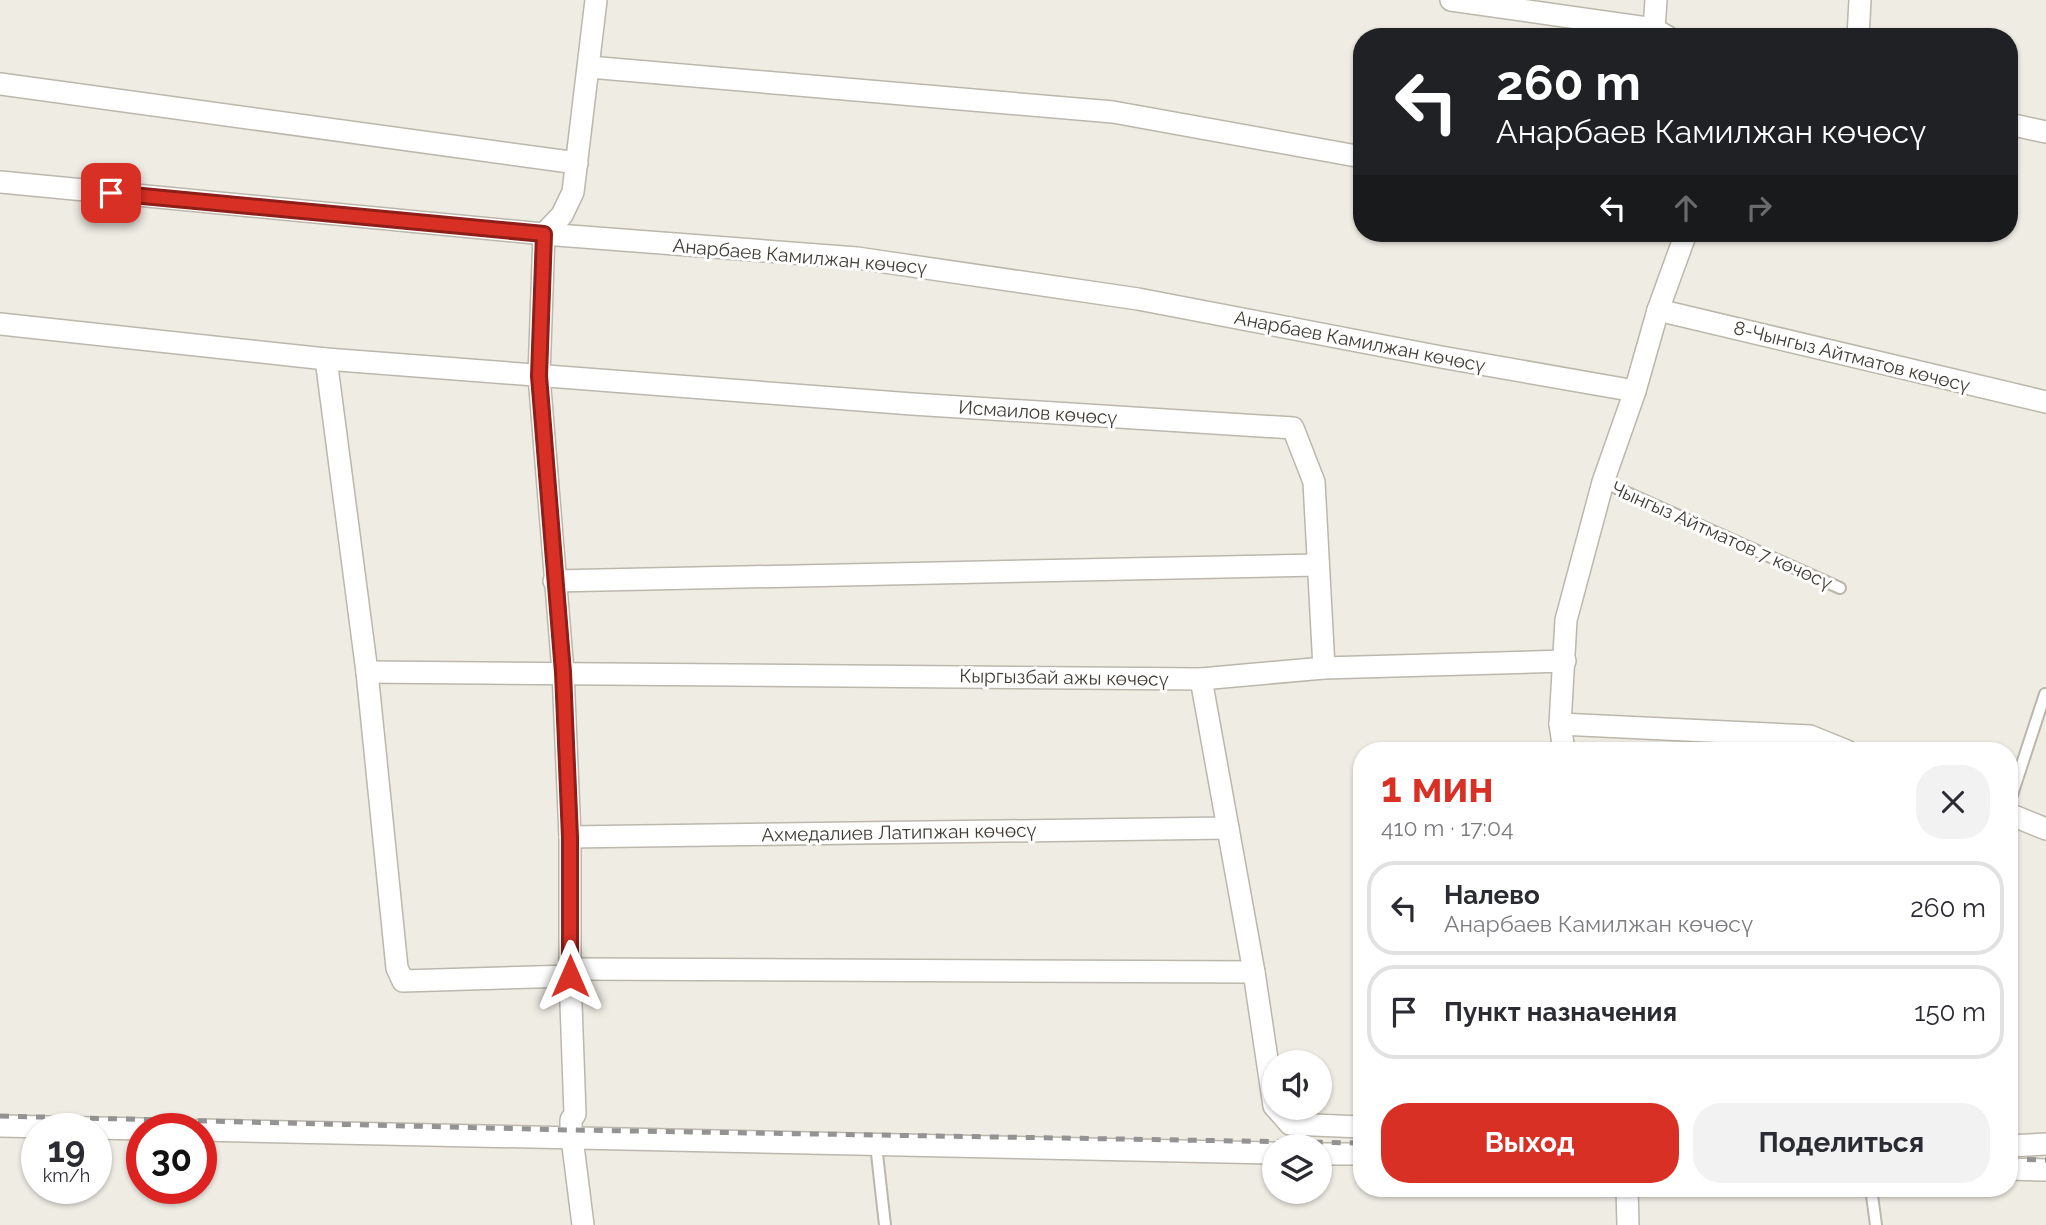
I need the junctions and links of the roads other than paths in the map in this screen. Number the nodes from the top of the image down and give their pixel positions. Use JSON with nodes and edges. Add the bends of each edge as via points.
{"nodes":[{"id":1,"x":596,"y":0,"type":"edge"},
{"id":2,"x":1451,"y":0,"type":"edge"},
{"id":3,"x":1656,"y":0,"type":"edge"},
{"id":4,"x":1860,"y":0,"type":"edge"},
{"id":5,"x":1629,"y":28,"type":"edge"},
{"id":6,"x":1660,"y":28,"type":"edge"},
{"id":7,"x":1858,"y":28,"type":"edge"},
{"id":8,"x":589,"y":67,"type":"junction"},
{"id":9,"x":0,"y":85,"type":"edge"},
{"id":10,"x":2018,"y":126,"type":"edge"},
{"id":11,"x":2046,"y":132,"type":"edge"},
{"id":12,"x":1353,"y":155,"type":"edge"},
{"id":13,"x":577,"y":163,"type":"junction"},
{"id":14,"x":0,"y":182,"type":"edge"},
{"id":15,"x":544,"y":234,"type":"junction"},
{"id":16,"x":1683,"y":242,"type":"edge"},
{"id":17,"x":1658,"y":310,"type":"junction"},
{"id":18,"x":0,"y":324,"type":"edge"},
{"id":19,"x":326,"y":359,"type":"junction"},
{"id":20,"x":539,"y":376,"type":"junction"},
{"id":21,"x":1635,"y":391,"type":"junction"},
{"id":22,"x":2046,"y":402,"type":"edge"},
{"id":23,"x":1604,"y":482,"type":"junction"},
{"id":24,"x":1318,"y":565,"type":"junction"},
{"id":25,"x":554,"y":581,"type":"junction"},
{"id":26,"x":1840,"y":589,"type":"dead end"},
{"id":27,"x":1565,"y":661,"type":"junction"},
{"id":28,"x":1324,"y":668,"type":"junction"},
{"id":29,"x":367,"y":672,"type":"junction"},
{"id":30,"x":563,"y":672,"type":"junction"},
{"id":31,"x":1201,"y":679,"type":"junction"},
{"id":32,"x":2045,"y":694,"type":"edge"},
{"id":33,"x":1560,"y":724,"type":"junction"},
{"id":34,"x":1563,"y":742,"type":"edge"},
{"id":35,"x":1786,"y":742,"type":"edge"},
{"id":36,"x":2018,"y":776,"type":"edge"},
{"id":37,"x":2018,"y":818,"type":"edge"},
{"id":38,"x":1228,"y":828,"type":"junction"},
{"id":39,"x":2046,"y":829,"type":"edge"},
{"id":40,"x":570,"y":837,"type":"junction"},
{"id":41,"x":1254,"y":972,"type":"junction"},
{"id":42,"x":570,"y":973,"type":"junction"},
{"id":43,"x":1268,"y":1050,"type":"edge"},
{"id":44,"x":1324,"y":1120,"type":"edge"},
{"id":45,"x":1353,"y":1125,"type":"edge"},
{"id":46,"x":0,"y":1126,"type":"edge"},
{"id":47,"x":126,"y":1129,"type":"edge"},
{"id":48,"x":217,"y":1130,"type":"edge"},
{"id":49,"x":573,"y":1139,"type":"junction"},
{"id":50,"x":2046,"y":1144,"type":"edge"},
{"id":51,"x":876,"y":1145,"type":"junction"},
{"id":52,"x":2018,"y":1146,"type":"edge"},
{"id":53,"x":1262,"y":1153,"type":"edge"},
{"id":54,"x":1332,"y":1154,"type":"edge"},
{"id":55,"x":1353,"y":1154,"type":"edge"},
{"id":56,"x":2018,"y":1168,"type":"edge"},
{"id":57,"x":2046,"y":1170,"type":"edge"},
{"id":58,"x":1627,"y":1197,"type":"edge"},
{"id":59,"x":1872,"y":1197,"type":"edge"},
{"id":60,"x":583,"y":1225,"type":"edge"},
{"id":61,"x":885,"y":1225,"type":"edge"},
{"id":62,"x":1628,"y":1225,"type":"edge"},
{"id":63,"x":1876,"y":1225,"type":"edge"}],
"edges":[{"from":1,"to":8,"type":"street"},
{"from":2,"to":5,"type":"street"},
{"from":3,"to":6,"type":"street"},
{"from":4,"to":7,"type":"street"},
{"from":8,"to":12,"type":"street","via":[[1113,112]]},
{"from":8,"to":13,"type":"street"},
{"from":9,"to":13,"type":"street"},
{"from":10,"to":11,"type":"street"},
{"from":13,"to":15,"type":"street","via":[[573,192],[562,215]]},
{"from":14,"to":15,"type":"street","name":"Анарбаев Камилжан көчөсү"},
{"from":15,"to":20,"type":"street"},
{"from":15,"to":21,"type":"street","name":"Анарбаев Камилжан көчөсү","via":[[884,261],[1138,299]]},
{"from":16,"to":17,"type":"street"},
{"from":17,"to":21,"type":"street"},
{"from":17,"to":22,"type":"street","name":"8-Чынгыз Айтматов көчөсү"},
{"from":18,"to":19,"type":"street"},
{"from":19,"to":20,"type":"street"},
{"from":19,"to":29,"type":"street"},
{"from":20,"to":24,"type":"street","name":"Исмаилов көчөсү","via":[[1293,428],[1314,482]]},
{"from":20,"to":25,"type":"street"},
{"from":21,"to":23,"type":"street"},
{"from":23,"to":26,"type":"lane","name":"Чынгыз Айтматов 7 көчөсү"},
{"from":23,"to":27,"type":"street","via":[[1566,620]]},
{"from":24,"to":25,"type":"street"},
{"from":24,"to":28,"type":"street","name":"Исмаилов көчөсү"},
{"from":25,"to":30,"type":"street"},
{"from":27,"to":28,"type":"street","name":"Кыргызбай ажы көчөсү"},
{"from":27,"to":33,"type":"street"},
{"from":28,"to":31,"type":"street","name":"Кыргызбай ажы көчөсү"},
{"from":29,"to":30,"type":"street","name":"Кыргызбай ажы көчөсү"},
{"from":29,"to":42,"type":"street","via":[[397,968],[403,981]]},
{"from":30,"to":31,"type":"street","name":"Кыргызбай ажы көчөсү"},
{"from":30,"to":40,"type":"street"},
{"from":31,"to":38,"type":"street"},
{"from":32,"to":36,"type":"lane"},
{"from":33,"to":34,"type":"street"},
{"from":33,"to":35,"type":"street"},
{"from":37,"to":39,"type":"street"},
{"from":38,"to":40,"type":"street","name":"Ахмедалиев Латипжан көчөсү"},
{"from":38,"to":41,"type":"street"},
{"from":40,"to":42,"type":"street"},
{"from":41,"to":42,"type":"street"},
{"from":41,"to":43,"type":"street"},
{"from":42,"to":49,"type":"street"},
{"from":44,"to":45,"type":"street"},
{"from":46,"to":47,"type":"street"},
{"from":48,"to":49,"type":"street"},
{"from":49,"to":51,"type":"street"},
{"from":49,"to":60,"type":"street"},
{"from":50,"to":52,"type":"street"},
{"from":51,"to":53,"type":"street"},
{"from":51,"to":61,"type":"lane"},
{"from":54,"to":55,"type":"street"},
{"from":56,"to":57,"type":"street"},
{"from":58,"to":62,"type":"street"},
{"from":59,"to":63,"type":"lane"}]}
